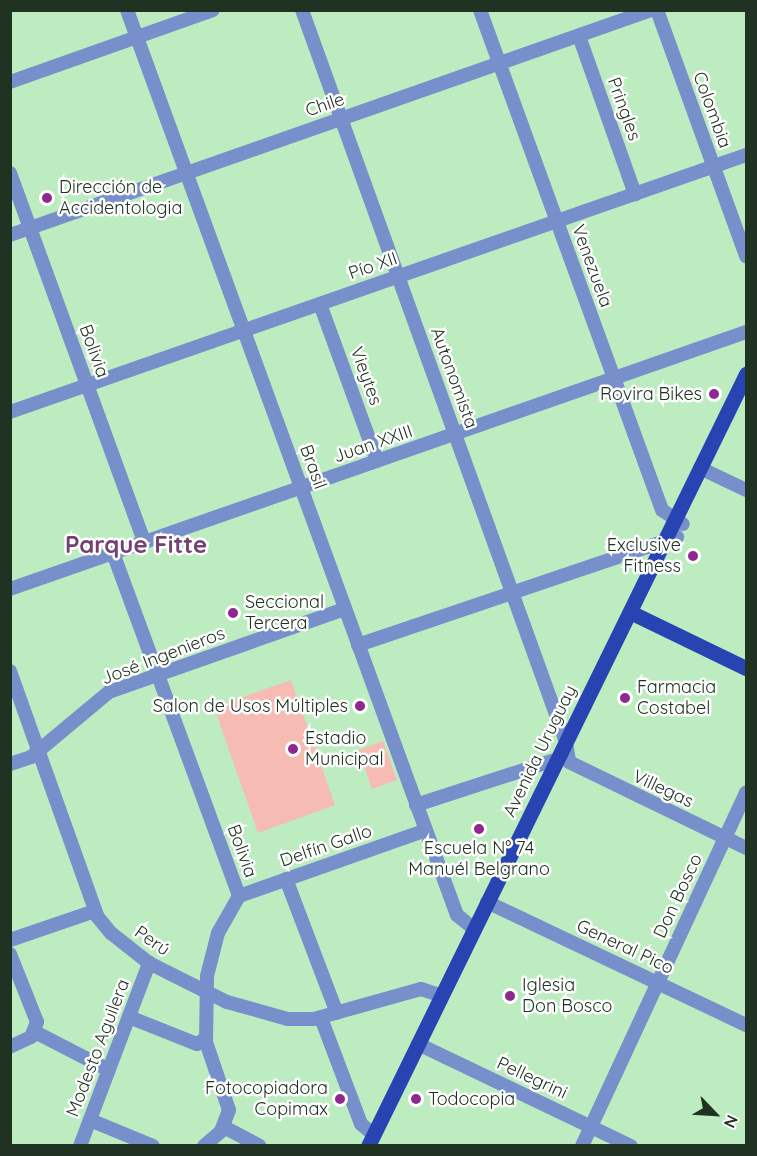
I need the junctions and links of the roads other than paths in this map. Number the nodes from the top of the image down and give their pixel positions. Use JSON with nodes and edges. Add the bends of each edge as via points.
{"nodes":[{"id":1,"x":127,"y":10,"type":"edge"},
{"id":2,"x":213,"y":10,"type":"edge"},
{"id":3,"x":302,"y":10,"type":"edge"},
{"id":4,"x":480,"y":10,"type":"edge"},
{"id":5,"x":651,"y":10,"type":"edge"},
{"id":6,"x":657,"y":10,"type":"edge"},
{"id":7,"x":579,"y":36,"type":"junction"},
{"id":8,"x":137,"y":38,"type":"junction"},
{"id":9,"x":499,"y":63,"type":"junction"},
{"id":10,"x":10,"y":82,"type":"edge"},
{"id":11,"x":341,"y":119,"type":"junction"},
{"id":12,"x":747,"y":155,"type":"edge"},
{"id":13,"x":714,"y":166,"type":"junction"},
{"id":14,"x":10,"y":172,"type":"edge"},
{"id":15,"x":186,"y":173,"type":"junction"},
{"id":16,"x":635,"y":194,"type":"junction"},
{"id":17,"x":557,"y":221,"type":"junction"},
{"id":18,"x":30,"y":228,"type":"junction"},
{"id":19,"x":10,"y":234,"type":"edge"},
{"id":20,"x":747,"y":256,"type":"edge"},
{"id":21,"x":398,"y":276,"type":"junction"},
{"id":22,"x":320,"y":304,"type":"junction"},
{"id":23,"x":243,"y":330,"type":"junction"},
{"id":24,"x":747,"y":332,"type":"edge"},
{"id":25,"x":747,"y":374,"type":"edge"},
{"id":26,"x":614,"y":379,"type":"junction"},
{"id":27,"x":87,"y":385,"type":"junction"},
{"id":28,"x":747,"y":395,"type":"edge"},
{"id":29,"x":10,"y":412,"type":"edge"},
{"id":30,"x":455,"y":434,"type":"junction"},
{"id":31,"x":377,"y":461,"type":"junction"},
{"id":32,"x":705,"y":470,"type":"junction"},
{"id":33,"x":301,"y":488,"type":"junction"},
{"id":34,"x":747,"y":490,"type":"edge"},
{"id":35,"x":675,"y":531,"type":"junction"},
{"id":36,"x":144,"y":542,"type":"junction"},
{"id":37,"x":113,"y":553,"type":"junction"},
{"id":38,"x":10,"y":589,"type":"edge"},
{"id":39,"x":512,"y":593,"type":"junction"},
{"id":40,"x":345,"y":609,"type":"junction"},
{"id":41,"x":634,"y":614,"type":"junction"},
{"id":42,"x":358,"y":645,"type":"junction"},
{"id":43,"x":747,"y":668,"type":"edge"},
{"id":44,"x":10,"y":671,"type":"edge"},
{"id":45,"x":159,"y":675,"type":"junction"},
{"id":46,"x":566,"y":742,"type":"junction"},
{"id":47,"x":38,"y":748,"type":"junction"},
{"id":48,"x":563,"y":759,"type":"junction"},
{"id":49,"x":10,"y":764,"type":"edge"},
{"id":50,"x":747,"y":792,"type":"edge"},
{"id":51,"x":416,"y":805,"type":"junction"},
{"id":52,"x":426,"y":830,"type":"junction"},
{"id":53,"x":725,"y":838,"type":"junction"},
{"id":54,"x":747,"y":848,"type":"edge"},
{"id":55,"x":286,"y":879,"type":"junction"},
{"id":56,"x":238,"y":896,"type":"junction"},
{"id":57,"x":491,"y":904,"type":"junction"},
{"id":58,"x":95,"y":911,"type":"junction"},
{"id":59,"x":474,"y":928,"type":"junction"},
{"id":60,"x":10,"y":940,"type":"edge"},
{"id":61,"x":10,"y":954,"type":"edge"},
{"id":62,"x":150,"y":963,"type":"junction"},
{"id":63,"x":658,"y":983,"type":"junction"},
{"id":64,"x":206,"y":993,"type":"junction"},
{"id":65,"x":442,"y":996,"type":"junction"},
{"id":66,"x":337,"y":1013,"type":"junction"},
{"id":67,"x":129,"y":1017,"type":"junction"},
{"id":68,"x":321,"y":1018,"type":"junction"},
{"id":69,"x":441,"y":1018,"type":"junction"},
{"id":70,"x":747,"y":1025,"type":"edge"},
{"id":71,"x":35,"y":1032,"type":"junction"},
{"id":72,"x":205,"y":1039,"type":"junction"},
{"id":73,"x":422,"y":1046,"type":"junction"},
{"id":74,"x":10,"y":1047,"type":"edge"},
{"id":75,"x":109,"y":1070,"type":"junction"},
{"id":76,"x":90,"y":1120,"type":"junction"},
{"id":77,"x":591,"y":1126,"type":"junction"},
{"id":78,"x":224,"y":1127,"type":"junction"},
{"id":79,"x":373,"y":1142,"type":"edge"},
{"id":80,"x":80,"y":1146,"type":"edge"},
{"id":81,"x":153,"y":1146,"type":"edge"},
{"id":82,"x":204,"y":1146,"type":"edge"},
{"id":83,"x":259,"y":1146,"type":"edge"},
{"id":84,"x":582,"y":1146,"type":"edge"},
{"id":85,"x":631,"y":1146,"type":"edge"}],
"edges":[{"from":1,"to":8,"type":"street","name":"Brasil"},
{"from":2,"to":8,"type":"street"},
{"from":3,"to":11,"type":"street","name":"Autonomista"},
{"from":4,"to":9,"type":"street","name":"Venezuela"},
{"from":5,"to":7,"type":"street","name":"Chile"},
{"from":6,"to":13,"type":"street","name":"Colombia"},
{"from":7,"to":9,"type":"street","name":"Chile"},
{"from":7,"to":16,"type":"street","name":"Pringles"},
{"from":8,"to":10,"type":"street"},
{"from":8,"to":15,"type":"street","name":"Brasil"},
{"from":9,"to":11,"type":"street","name":"Chile"},
{"from":9,"to":17,"type":"street","name":"Venezuela"},
{"from":11,"to":15,"type":"street","name":"Chile"},
{"from":11,"to":21,"type":"street","name":"Autonomista"},
{"from":12,"to":13,"type":"street","name":"Pío XII"},
{"from":13,"to":16,"type":"street","name":"Pío XII"},
{"from":13,"to":20,"type":"street","name":"Colombia"},
{"from":14,"to":18,"type":"street","name":"Bolivia"},
{"from":15,"to":18,"type":"street","name":"Chile"},
{"from":15,"to":23,"type":"street","name":"Brasil"},
{"from":16,"to":17,"type":"street","name":"Pío XII"},
{"from":17,"to":21,"type":"street","name":"Pío XII"},
{"from":17,"to":26,"type":"street","name":"Venezuela"},
{"from":18,"to":19,"type":"street","name":"Chile"},
{"from":18,"to":27,"type":"street","name":"Bolivia"},
{"from":21,"to":22,"type":"street","name":"Pío XII"},
{"from":21,"to":30,"type":"street","name":"Autonomista"},
{"from":22,"to":23,"type":"street","name":"Pío XII"},
{"from":22,"to":31,"type":"street","name":"Vieytes"},
{"from":23,"to":27,"type":"street","name":"Pío XII"},
{"from":23,"to":33,"type":"street","name":"Brasil"},
{"from":24,"to":26,"type":"street","name":"Juan XXIII"},
{"from":25,"to":32,"type":"main road","name":"Avenida Uruguay"},
{"from":26,"to":30,"type":"street","name":"Juan XXIII"},
{"from":26,"to":35,"type":"street","name":"Venezuela","via":[[662,510]]},
{"from":27,"to":29,"type":"street","name":"Pío XII"},
{"from":27,"to":36,"type":"street","name":"Bolivia"},
{"from":28,"to":32,"type":"main road","name":"Avenida Uruguay"},
{"from":30,"to":31,"type":"street","name":"Juan XXIII"},
{"from":30,"to":39,"type":"street","name":"Autonomista"},
{"from":31,"to":33,"type":"street","name":"Juan XXIII"},
{"from":32,"to":34,"type":"street"},
{"from":32,"to":35,"type":"main road","name":"Avenida Uruguay"},
{"from":33,"to":36,"type":"street","name":"Juan XXIII"},
{"from":33,"to":40,"type":"street","name":"Brasil"},
{"from":35,"to":39,"type":"street"},
{"from":35,"to":41,"type":"main road","name":"Avenida Uruguay"},
{"from":36,"to":37,"type":"street","name":"Juan XXIII"},
{"from":37,"to":38,"type":"street","name":"Juan XXIII"},
{"from":37,"to":45,"type":"street","name":"Bolivia"},
{"from":39,"to":42,"type":"street"},
{"from":39,"to":46,"type":"street","name":"Autonomista"},
{"from":40,"to":42,"type":"street","name":"Brasil"},
{"from":40,"to":45,"type":"street","name":"José Ingenieros"},
{"from":41,"to":43,"type":"main road"},
{"from":41,"to":46,"type":"main road","name":"Avenida Uruguay"},
{"from":41,"to":48,"type":"main road","name":"Avenida Uruguay"},
{"from":42,"to":51,"type":"street","name":"Brasil"},
{"from":44,"to":47,"type":"street","name":"Perú"},
{"from":45,"to":47,"type":"street","name":"José Ingenieros","via":[[109,692]]},
{"from":45,"to":56,"type":"street","name":"Bolivia"},
{"from":46,"to":48,"type":"main road","name":"Avenida Uruguay"},
{"from":47,"to":49,"type":"street","name":"José Ingenieros","via":[[30,757]]},
{"from":47,"to":58,"type":"street","name":"Perú"},
{"from":48,"to":51,"type":"street"},
{"from":48,"to":53,"type":"street","name":"Villegas"},
{"from":48,"to":57,"type":"main road","name":"Avenida Uruguay"},
{"from":50,"to":53,"type":"street","name":"Don Bosco"},
{"from":51,"to":52,"type":"street","name":"Brasil"},
{"from":52,"to":55,"type":"street","name":"Delfín Gallo"},
{"from":52,"to":59,"type":"street","name":"Brasil","via":[[457,915]]},
{"from":53,"to":54,"type":"street","name":"Villegas"},
{"from":53,"to":63,"type":"street","name":"Don Bosco"},
{"from":55,"to":56,"type":"street","name":"Delfín Gallo"},
{"from":55,"to":66,"type":"street"},
{"from":56,"to":64,"type":"street","name":"Bolivia","via":[[215,941]]},
{"from":57,"to":59,"type":"main road","name":"Avenida Uruguay"},
{"from":57,"to":63,"type":"street","name":"General Pico"},
{"from":57,"to":69,"type":"main road","name":"Avenida Uruguay"},
{"from":58,"to":60,"type":"street"},
{"from":58,"to":62,"type":"street","name":"Perú","via":[[111,933]]},
{"from":59,"to":65,"type":"main road","name":"Avenida Uruguay"},
{"from":61,"to":71,"type":"street","via":[[36,1015]]},
{"from":62,"to":64,"type":"street","name":"Perú"},
{"from":62,"to":67,"type":"street","name":"Modesto Aguilera"},
{"from":63,"to":70,"type":"street","name":"General Pico"},
{"from":63,"to":77,"type":"street","name":"Don Bosco"},
{"from":64,"to":68,"type":"street","name":"Perú","via":[[270,1016]]},
{"from":64,"to":72,"type":"street","name":"Bolivia"},
{"from":65,"to":66,"type":"street","name":"Perú","via":[[421,988]]},
{"from":65,"to":69,"type":"main road","via":[[445,1001]]},
{"from":65,"to":73,"type":"main road","name":"Avenida Uruguay"},
{"from":66,"to":68,"type":"street","name":"Perú"},
{"from":67,"to":72,"type":"street","via":[[197,1044]]},
{"from":67,"to":75,"type":"street","name":"Modesto Aguilera"},
{"from":68,"to":79,"type":"street","via":[[361,1124]]},
{"from":69,"to":73,"type":"main road","name":"Avenida Uruguay"},
{"from":71,"to":74,"type":"street","via":[[25,1042]]},
{"from":71,"to":75,"type":"street"},
{"from":72,"to":78,"type":"street","name":"Bolivia","via":[[228,1101]]},
{"from":73,"to":77,"type":"street","name":"Pellegrini"},
{"from":73,"to":79,"type":"main road","name":"Avenida Uruguay"},
{"from":75,"to":76,"type":"street","name":"Modesto Aguilera"},
{"from":76,"to":80,"type":"street","name":"Modesto Aguilera"},
{"from":76,"to":81,"type":"street"},
{"from":77,"to":84,"type":"street","name":"Don Bosco"},
{"from":77,"to":85,"type":"street","name":"Pellegrini"},
{"from":78,"to":82,"type":"street"},
{"from":78,"to":83,"type":"street"}]}
